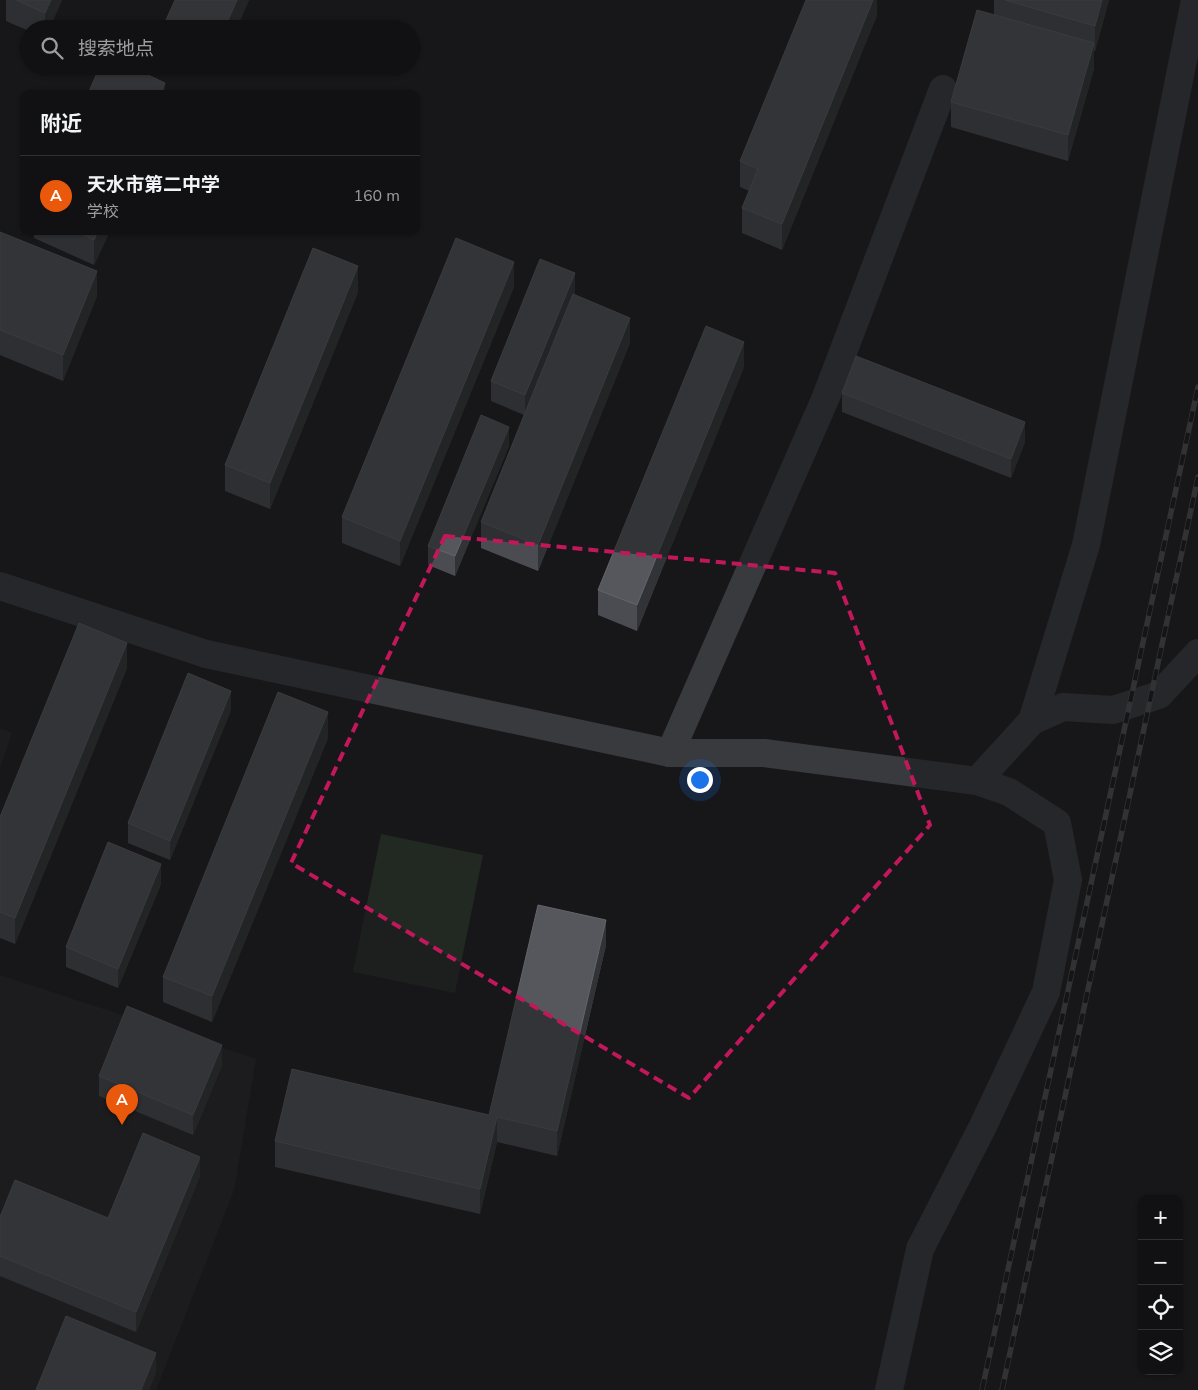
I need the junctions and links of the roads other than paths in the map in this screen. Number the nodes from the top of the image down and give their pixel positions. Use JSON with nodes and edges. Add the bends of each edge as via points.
{"nodes":[{"id":1,"x":1195,"y":0,"type":"edge"},
{"id":2,"x":943,"y":89,"type":"dead end"},
{"id":3,"x":0,"y":586,"type":"edge"},
{"id":4,"x":1198,"y":653,"type":"edge"},
{"id":5,"x":1032,"y":721,"type":"junction"},
{"id":6,"x":670,"y":753,"type":"junction"},
{"id":7,"x":977,"y":781,"type":"junction"},
{"id":8,"x":889,"y":1390,"type":"edge"}],
"edges":[{"from":1,"to":5,"type":"street","via":[[1086,545]]},
{"from":2,"to":6,"type":"street","via":[[826,398]]},
{"from":3,"to":6,"type":"street","via":[[206,654]]},
{"from":4,"to":5,"type":"street","via":[[1159,695],[1113,710],[1063,707]]},
{"from":5,"to":7,"type":"street"},
{"from":6,"to":7,"type":"street","via":[[764,753]]},
{"from":7,"to":8,"type":"street","via":[[1009,792],[1057,823],[1068,880],[1046,992],[920,1249]]}]}
